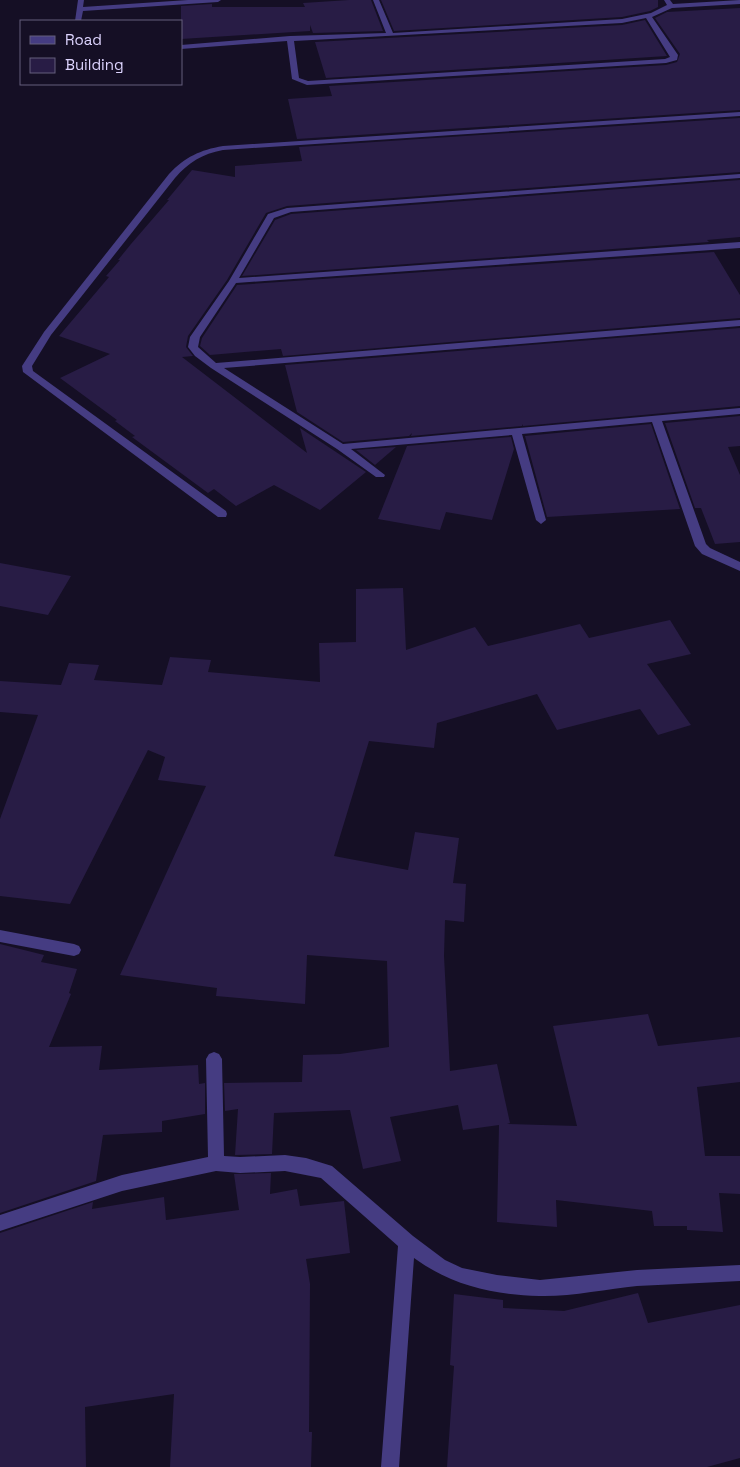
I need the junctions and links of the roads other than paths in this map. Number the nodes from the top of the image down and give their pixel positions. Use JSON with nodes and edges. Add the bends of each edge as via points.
{"nodes":[{"id":1,"x":81,"y":0,"type":"edge"},
{"id":2,"x":218,"y":0,"type":"edge"},
{"id":3,"x":376,"y":0,"type":"edge"},
{"id":4,"x":740,"y":2,"type":"edge"},
{"id":5,"x":669,"y":3,"type":"edge"},
{"id":6,"x":81,"y":9,"type":"junction"},
{"id":7,"x":648,"y":16,"type":"junction"},
{"id":8,"x":78,"y":20,"type":"edge"},
{"id":9,"x":390,"y":35,"type":"junction"},
{"id":10,"x":290,"y":38,"type":"junction"},
{"id":11,"x":182,"y":47,"type":"edge"},
{"id":12,"x":740,"y":114,"type":"edge"},
{"id":13,"x":740,"y":176,"type":"edge"},
{"id":14,"x":740,"y":245,"type":"edge"},
{"id":15,"x":233,"y":281,"type":"junction"},
{"id":16,"x":740,"y":323,"type":"edge"},
{"id":17,"x":214,"y":366,"type":"junction"},
{"id":18,"x":740,"y":411,"type":"edge"},
{"id":19,"x":656,"y":418,"type":"junction"},
{"id":20,"x":516,"y":431,"type":"junction"},
{"id":21,"x":341,"y":447,"type":"junction"},
{"id":22,"x":380,"y":475,"type":"dead end"},
{"id":23,"x":222,"y":514,"type":"dead end"},
{"id":24,"x":541,"y":520,"type":"dead end"},
{"id":25,"x":740,"y":566,"type":"edge"},
{"id":26,"x":0,"y":936,"type":"edge"},
{"id":27,"x":74,"y":950,"type":"dead end"},
{"id":28,"x":214,"y":1059,"type":"dead end"},
{"id":29,"x":216,"y":1163,"type":"junction"},
{"id":30,"x":0,"y":1222,"type":"edge"},
{"id":31,"x":408,"y":1242,"type":"junction"},
{"id":32,"x":740,"y":1273,"type":"edge"},
{"id":33,"x":390,"y":1467,"type":"edge"}],
"edges":[{"from":1,"to":6,"type":"street"},
{"from":2,"to":6,"type":"street"},
{"from":3,"to":9,"type":"street"},
{"from":4,"to":5,"type":"street"},
{"from":5,"to":7,"type":"street"},
{"from":6,"to":8,"type":"street"},
{"from":7,"to":9,"type":"street","via":[[622,21]]},
{"from":7,"to":10,"type":"street","via":[[674,55],[672,59],[307,84],[296,79]]},
{"from":9,"to":10,"type":"street"},
{"from":10,"to":11,"type":"street"},
{"from":12,"to":23,"type":"street","via":[[223,148],[200,152],[186,161],[53,326],[27,366],[35,378]]},
{"from":13,"to":15,"type":"street","via":[[278,212],[266,221]]},
{"from":14,"to":15,"type":"street"},
{"from":15,"to":17,"type":"street","via":[[195,338],[193,347]]},
{"from":16,"to":17,"type":"street"},
{"from":17,"to":21,"type":"street"},
{"from":18,"to":19,"type":"street"},
{"from":19,"to":20,"type":"street"},
{"from":19,"to":25,"type":"street","via":[[701,546]]},
{"from":20,"to":21,"type":"street"},
{"from":20,"to":24,"type":"street"},
{"from":21,"to":22,"type":"street"},
{"from":26,"to":27,"type":"street"},
{"from":28,"to":29,"type":"street"},
{"from":29,"to":30,"type":"street","via":[[122,1184]]},
{"from":29,"to":31,"type":"street","via":[[284,1163],[326,1172]]},
{"from":31,"to":32,"type":"street","via":[[439,1266],[462,1276],[540,1288],[637,1278]]},
{"from":31,"to":33,"type":"street"}]}
